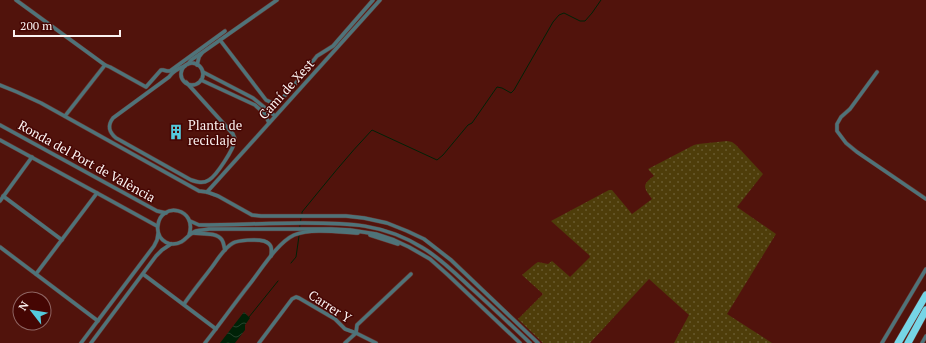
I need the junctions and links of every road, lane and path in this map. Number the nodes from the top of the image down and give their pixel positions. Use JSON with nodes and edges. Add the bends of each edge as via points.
{"nodes":[{"id":1,"x":16,"y":0,"type":"edge"},
{"id":2,"x":277,"y":0,"type":"edge"},
{"id":3,"x":373,"y":0,"type":"edge"},
{"id":4,"x":380,"y":0,"type":"edge"},
{"id":5,"x":225,"y":31,"type":"dead end"},
{"id":6,"x":220,"y":40,"type":"junction"},
{"id":7,"x":203,"y":52,"type":"junction"},
{"id":8,"x":198,"y":64,"type":"junction"},
{"id":9,"x":105,"y":65,"type":"junction"},
{"id":10,"x":187,"y":65,"type":"junction"},
{"id":11,"x":203,"y":72,"type":"junction"},
{"id":12,"x":877,"y":72,"type":"dead end"},
{"id":13,"x":182,"y":76,"type":"junction"},
{"id":14,"x":169,"y":77,"type":"junction"},
{"id":15,"x":201,"y":80,"type":"junction"},
{"id":16,"x":186,"y":82,"type":"junction"},
{"id":17,"x":197,"y":83,"type":"junction"},
{"id":18,"x":0,"y":85,"type":"edge"},
{"id":19,"x":195,"y":92,"type":"junction"},
{"id":20,"x":65,"y":116,"type":"junction"},
{"id":21,"x":275,"y":116,"type":"junction"},
{"id":22,"x":269,"y":123,"type":"junction"},
{"id":23,"x":0,"y":125,"type":"edge"},
{"id":24,"x":0,"y":140,"type":"edge"},
{"id":25,"x":32,"y":157,"type":"junction"},
{"id":26,"x":98,"y":192,"type":"junction"},
{"id":27,"x":207,"y":192,"type":"junction"},
{"id":28,"x":3,"y":196,"type":"junction"},
{"id":29,"x":926,"y":199,"type":"edge"},
{"id":30,"x":0,"y":201,"type":"edge"},
{"id":31,"x":166,"y":213,"type":"junction"},
{"id":32,"x":190,"y":221,"type":"junction"},
{"id":33,"x":157,"y":226,"type":"junction"},
{"id":34,"x":158,"y":233,"type":"junction"},
{"id":35,"x":193,"y":233,"type":"junction"},
{"id":36,"x":189,"y":235,"type":"junction"},
{"id":37,"x":62,"y":240,"type":"junction"},
{"id":38,"x":171,"y":244,"type":"junction"},
{"id":39,"x":0,"y":247,"type":"edge"},
{"id":40,"x":225,"y":250,"type":"junction"},
{"id":41,"x":414,"y":250,"type":"junction"},
{"id":42,"x":270,"y":257,"type":"junction"},
{"id":43,"x":926,"y":269,"type":"edge"},
{"id":44,"x":36,"y":274,"type":"junction"},
{"id":45,"x":143,"y":274,"type":"junction"},
{"id":46,"x":411,"y":274,"type":"dead end"},
{"id":47,"x":926,"y":295,"type":"edge"},
{"id":48,"x":184,"y":304,"type":"junction"},
{"id":49,"x":926,"y":310,"type":"edge"},
{"id":50,"x":98,"y":321,"type":"junction"},
{"id":51,"x":216,"y":329,"type":"junction"},
{"id":52,"x":356,"y":333,"type":"junction"},
{"id":53,"x":926,"y":336,"type":"edge"},
{"id":54,"x":81,"y":343,"type":"edge"},
{"id":55,"x":91,"y":343,"type":"edge"},
{"id":56,"x":205,"y":343,"type":"edge"},
{"id":57,"x":259,"y":343,"type":"edge"},
{"id":58,"x":345,"y":343,"type":"edge"},
{"id":59,"x":376,"y":343,"type":"edge"},
{"id":60,"x":520,"y":343,"type":"edge"},
{"id":61,"x":530,"y":343,"type":"edge"},
{"id":62,"x":538,"y":343,"type":"edge"},
{"id":63,"x":882,"y":343,"type":"edge"},
{"id":64,"x":898,"y":343,"type":"edge"},
{"id":65,"x":908,"y":343,"type":"edge"},
{"id":66,"x":922,"y":343,"type":"edge"}],
"edges":[{"from":1,"to":9,"type":"street"},
{"from":2,"to":6,"type":"street"},
{"from":3,"to":6,"type":"street","via":[[333,46],[317,56],[277,102],[266,100]]},
{"from":4,"to":21,"type":"street","name":"Camí de Xest"},
{"from":5,"to":9,"type":"street","via":[[170,71],[160,70],[146,87]]},
{"from":6,"to":7,"type":"street"},
{"from":7,"to":8,"type":"street"},
{"from":7,"to":10,"type":"street"},
{"from":8,"to":10,"type":"street"},
{"from":8,"to":11,"type":"street"},
{"from":9,"to":20,"type":"street"},
{"from":10,"to":13,"type":"street"},
{"from":10,"to":14,"type":"street"},
{"from":11,"to":15,"type":"street"},
{"from":11,"to":21,"type":"street","via":[[253,98]]},
{"from":12,"to":29,"type":"street","via":[[841,118],[837,124],[837,131],[857,152]]},
{"from":13,"to":14,"type":"street","via":[[174,74]]},
{"from":13,"to":16,"type":"street"},
{"from":14,"to":19,"type":"street","via":[[113,118],[109,124],[110,130],[116,138],[191,180],[203,182],[209,180],[222,166],[235,138]]},
{"from":15,"to":17,"type":"street"},
{"from":15,"to":22,"type":"street","via":[[255,105],[265,114]]},
{"from":16,"to":17,"type":"street"},
{"from":16,"to":19,"type":"street"},
{"from":17,"to":19,"type":"street"},
{"from":18,"to":20,"type":"street"},
{"from":20,"to":27,"type":"street","via":[[199,190]]},
{"from":21,"to":22,"type":"street","name":"Camí de Xest"},
{"from":22,"to":27,"type":"street","name":"Camí de Xest"},
{"from":23,"to":31,"type":"street","name":"Ronda del Port de València","via":[[157,211]]},
{"from":24,"to":25,"type":"street","name":"Ronda del Port de València"},
{"from":25,"to":26,"type":"street","name":"Ronda del Port de València"},
{"from":25,"to":28,"type":"street"},
{"from":26,"to":33,"type":"street","name":"Ronda del Port de València"},
{"from":26,"to":37,"type":"street"},
{"from":27,"to":62,"type":"street","via":[[252,215],[346,216],[387,223],[407,231],[424,239],[451,260]]},
{"from":28,"to":30,"type":"street"},
{"from":28,"to":37,"type":"street"},
{"from":31,"to":32,"type":"street","via":[[179,211]]},
{"from":31,"to":33,"type":"street"},
{"from":32,"to":36,"type":"street"},
{"from":32,"to":61,"type":"street","via":[[199,225],[346,224],[383,230],[408,240],[437,257]]},
{"from":33,"to":34,"type":"street"},
{"from":34,"to":38,"type":"street","via":[[164,241]]},
{"from":34,"to":50,"type":"street","via":[[154,246]]},
{"from":35,"to":36,"type":"street"},
{"from":35,"to":40,"type":"street","via":[[218,236]]},
{"from":35,"to":41,"type":"street","via":[[209,229],[350,230],[376,234]]},
{"from":36,"to":38,"type":"street","via":[[180,243]]},
{"from":37,"to":44,"type":"street"},
{"from":38,"to":45,"type":"street","via":[[156,256]]},
{"from":39,"to":44,"type":"street"},
{"from":40,"to":42,"type":"street","via":[[234,242],[260,240],[271,247]]},
{"from":40,"to":48,"type":"street"},
{"from":41,"to":42,"type":"street","via":[[371,235],[305,232],[286,239]]},
{"from":41,"to":60,"type":"street","via":[[442,269]]},
{"from":42,"to":51,"type":"street"},
{"from":43,"to":63,"type":"street"},
{"from":44,"to":50,"type":"street"},
{"from":45,"to":48,"type":"street"},
{"from":45,"to":55,"type":"street"},
{"from":46,"to":52,"type":"street","via":[[357,325]]},
{"from":47,"to":64,"type":"highway"},
{"from":48,"to":51,"type":"street"},
{"from":49,"to":65,"type":"highway"},
{"from":50,"to":54,"type":"street"},
{"from":51,"to":56,"type":"street"},
{"from":52,"to":57,"type":"street","name":"Carrer Y","via":[[345,329],[335,319],[299,298],[294,298]]},
{"from":52,"to":58,"type":"street"},
{"from":52,"to":59,"type":"street","name":"Carrer Y"},
{"from":53,"to":66,"type":"street"}]}
